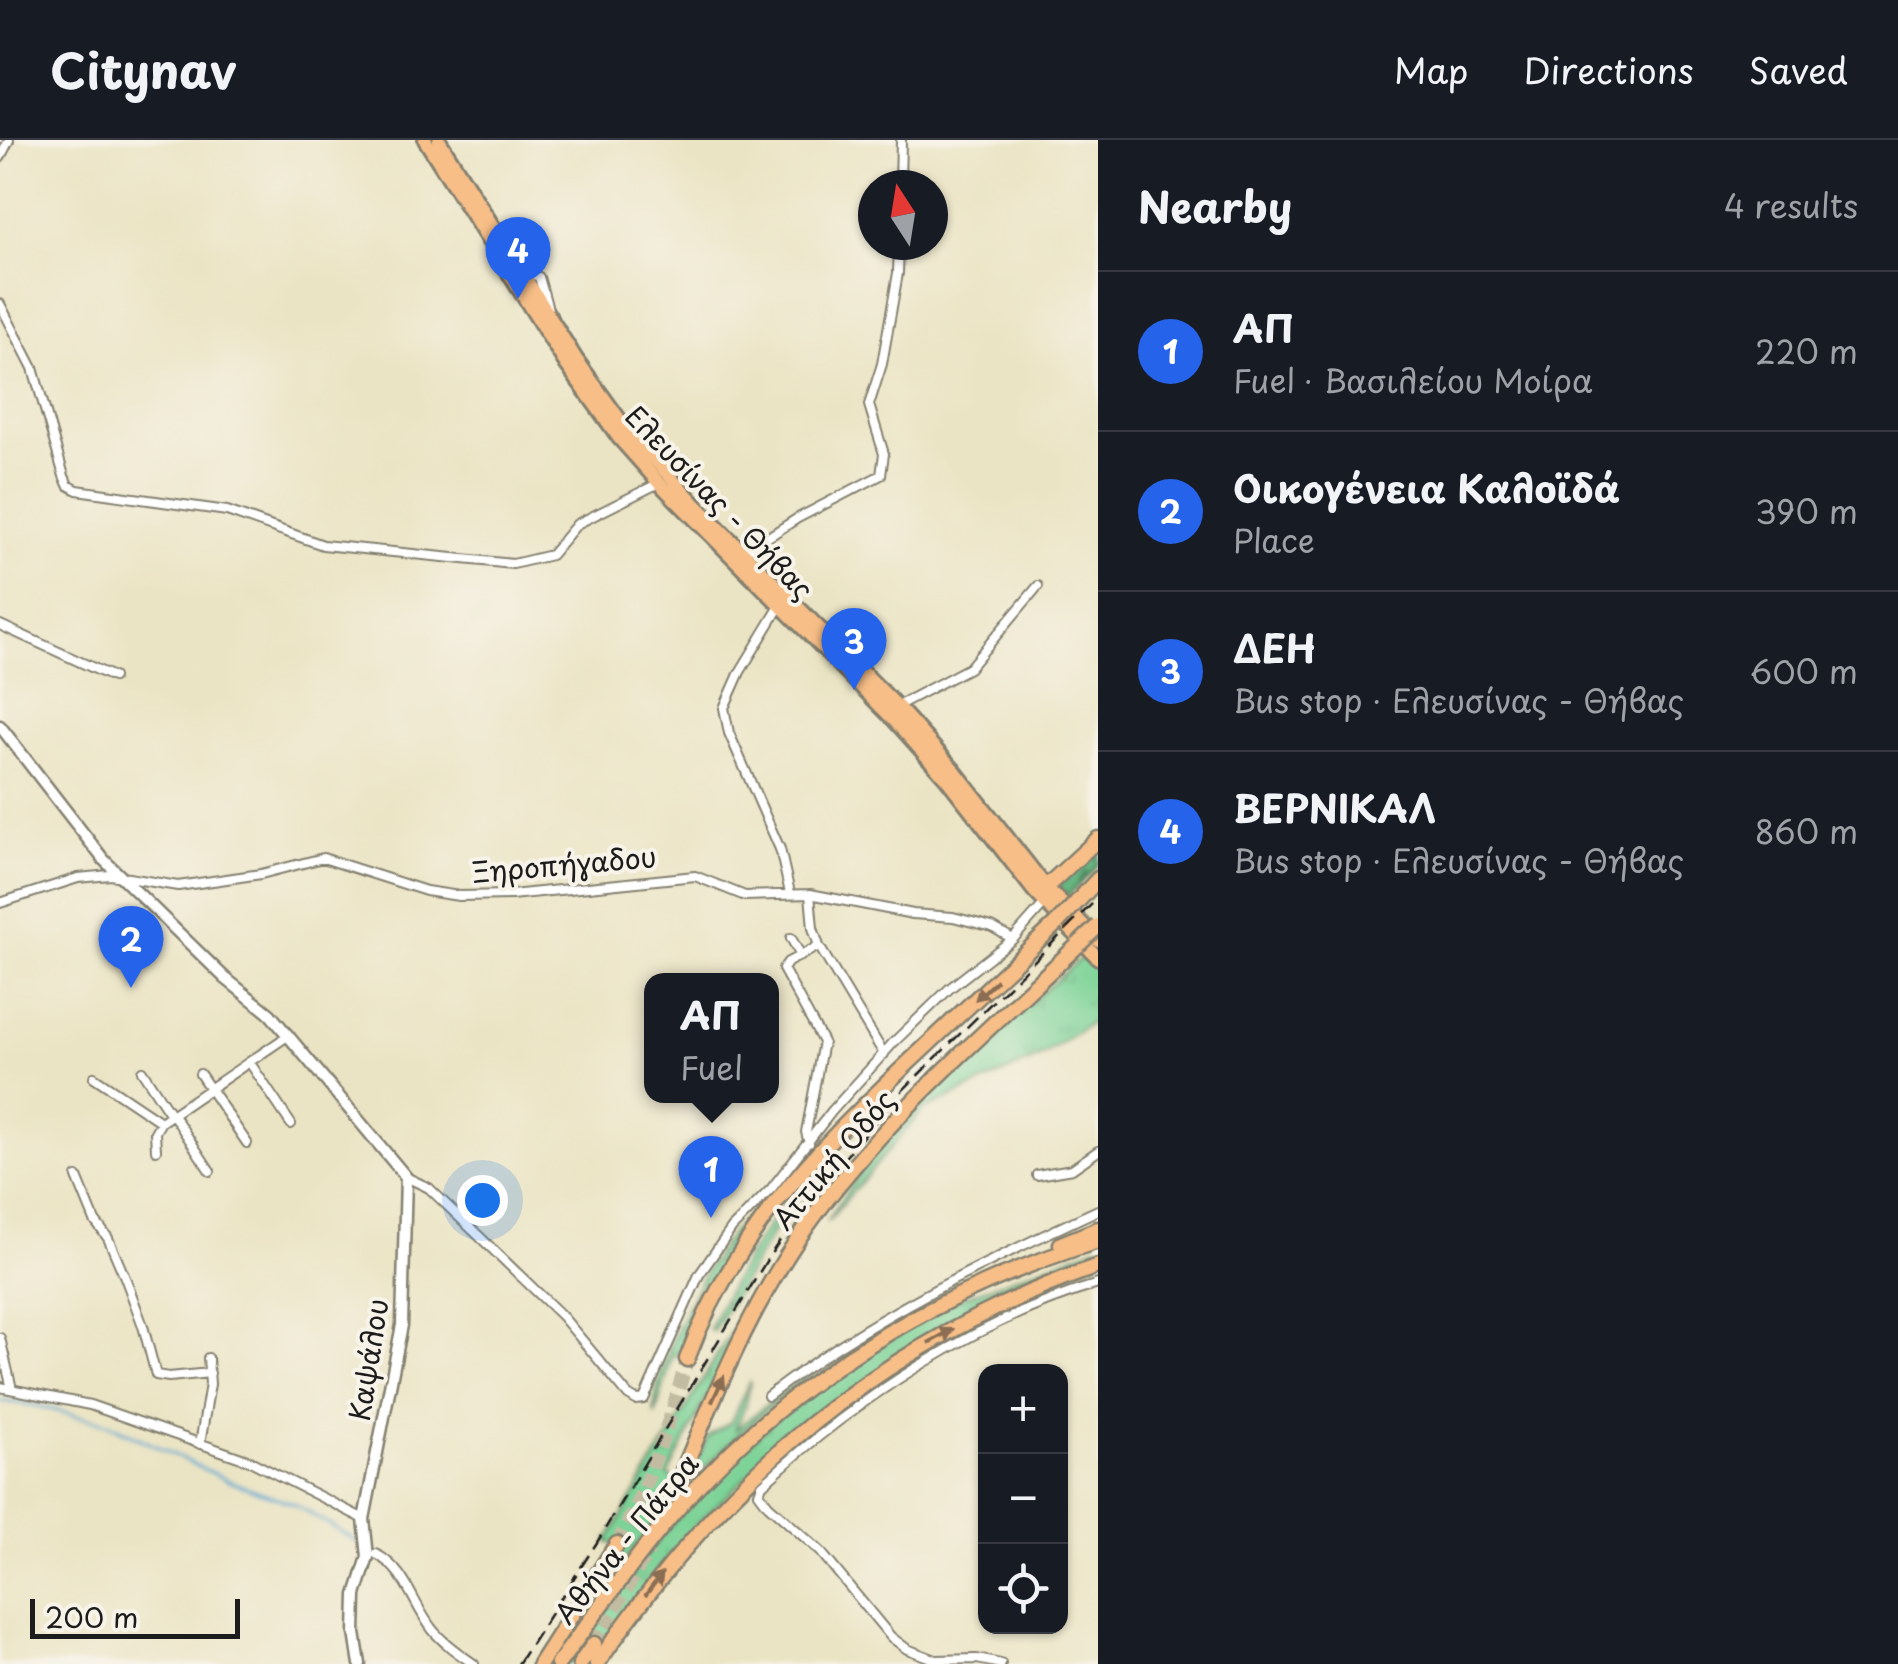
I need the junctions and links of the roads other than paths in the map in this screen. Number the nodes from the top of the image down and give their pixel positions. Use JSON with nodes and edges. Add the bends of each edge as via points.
{"nodes":[{"id":1,"x":9,"y":140,"type":"edge"},
{"id":2,"x":426,"y":140,"type":"edge"},
{"id":3,"x":439,"y":140,"type":"edge"},
{"id":4,"x":901,"y":140,"type":"edge"},
{"id":5,"x":0,"y":158,"type":"edge"},
{"id":6,"x":900,"y":170,"type":"edge"},
{"id":7,"x":898,"y":260,"type":"edge"},
{"id":8,"x":0,"y":304,"type":"edge"},
{"id":9,"x":659,"y":484,"type":"junction"},
{"id":10,"x":739,"y":556,"type":"junction"},
{"id":11,"x":1038,"y":586,"type":"dead end"},
{"id":12,"x":785,"y":602,"type":"junction"},
{"id":13,"x":0,"y":625,"type":"edge"},
{"id":14,"x":113,"y":677,"type":"dead end"},
{"id":15,"x":897,"y":706,"type":"junction"},
{"id":16,"x":0,"y":726,"type":"edge"},
{"id":17,"x":1098,"y":839,"type":"edge"},
{"id":18,"x":122,"y":878,"type":"junction"},
{"id":19,"x":1098,"y":879,"type":"edge"},
{"id":20,"x":1046,"y":887,"type":"junction"},
{"id":21,"x":790,"y":894,"type":"junction"},
{"id":22,"x":810,"y":894,"type":"junction"},
{"id":23,"x":0,"y":903,"type":"edge"},
{"id":24,"x":1044,"y":904,"type":"junction"},
{"id":25,"x":1098,"y":926,"type":"edge"},
{"id":26,"x":791,"y":938,"type":"dead end"},
{"id":27,"x":1013,"y":939,"type":"junction"},
{"id":28,"x":1098,"y":940,"type":"edge"},
{"id":29,"x":819,"y":946,"type":"junction"},
{"id":30,"x":800,"y":956,"type":"junction"},
{"id":31,"x":1098,"y":958,"type":"edge"},
{"id":32,"x":289,"y":1036,"type":"junction"},
{"id":33,"x":884,"y":1054,"type":"junction"},
{"id":34,"x":250,"y":1063,"type":"junction"},
{"id":35,"x":142,"y":1071,"type":"dead end"},
{"id":36,"x":200,"y":1074,"type":"dead end"},
{"id":37,"x":94,"y":1076,"type":"dead end"},
{"id":38,"x":211,"y":1090,"type":"junction"},
{"id":39,"x":172,"y":1115,"type":"junction"},
{"id":40,"x":161,"y":1122,"type":"junction"},
{"id":41,"x":290,"y":1124,"type":"dead end"},
{"id":42,"x":247,"y":1143,"type":"dead end"},
{"id":43,"x":809,"y":1144,"type":"junction"},
{"id":44,"x":156,"y":1150,"type":"dead end"},
{"id":45,"x":1098,"y":1151,"type":"edge"},
{"id":46,"x":210,"y":1171,"type":"dead end"},
{"id":47,"x":1037,"y":1175,"type":"dead end"},
{"id":48,"x":406,"y":1177,"type":"junction"},
{"id":49,"x":78,"y":1178,"type":"dead end"},
{"id":50,"x":1098,"y":1210,"type":"edge"},
{"id":51,"x":1098,"y":1229,"type":"edge"},
{"id":52,"x":1098,"y":1241,"type":"edge"},
{"id":53,"x":1098,"y":1268,"type":"edge"},
{"id":54,"x":1098,"y":1284,"type":"edge"},
{"id":55,"x":952,"y":1296,"type":"junction"},
{"id":56,"x":0,"y":1338,"type":"edge"},
{"id":57,"x":208,"y":1358,"type":"dead end"},
{"id":58,"x":686,"y":1360,"type":"tunnel mouth"},
{"id":59,"x":210,"y":1373,"type":"junction"},
{"id":60,"x":0,"y":1388,"type":"edge"},
{"id":61,"x":12,"y":1389,"type":"junction"},
{"id":62,"x":768,"y":1396,"type":"dead end"},
{"id":63,"x":200,"y":1444,"type":"junction"},
{"id":64,"x":680,"y":1478,"type":"tunnel mouth"},
{"id":65,"x":364,"y":1519,"type":"junction"},
{"id":66,"x":617,"y":1544,"type":"tunnel mouth"},
{"id":67,"x":372,"y":1551,"type":"junction"},
{"id":68,"x":594,"y":1644,"type":"tunnel mouth"},
{"id":69,"x":360,"y":1664,"type":"edge"},
{"id":70,"x":474,"y":1664,"type":"edge"},
{"id":71,"x":540,"y":1664,"type":"edge"},
{"id":72,"x":558,"y":1664,"type":"edge"},
{"id":73,"x":580,"y":1664,"type":"edge"},
{"id":74,"x":597,"y":1664,"type":"edge"},
{"id":75,"x":1001,"y":1664,"type":"edge"}],
"edges":[{"from":1,"to":5,"type":"street"},
{"from":2,"to":9,"type":"main road","name":"Ελευσίνας - Θήβας","via":[[579,385]]},
{"from":3,"to":10,"type":"main road","name":"Ελευσίνας - Θήβας","via":[[589,379]]},
{"from":4,"to":6,"type":"street"},
{"from":7,"to":10,"type":"street","via":[[869,406],[884,454],[881,475]]},
{"from":8,"to":9,"type":"street","via":[[30,362],[64,476],[76,490],[227,512],[323,545],[514,564],[551,555],[577,524]]},
{"from":9,"to":10,"type":"main road","name":"Ελευσίνας - Θήβας"},
{"from":10,"to":12,"type":"main road","name":"Ελευσίνας - Θήβας"},
{"from":11,"to":15,"type":"street","via":[[968,668]]},
{"from":12,"to":15,"type":"main road","name":"Ελευσίνας - Θήβας"},
{"from":12,"to":21,"type":"street","via":[[724,708],[780,849]]},
{"from":12,"to":24,"type":"main road","name":"Ελευσίνας - Θήβας","via":[[921,749]]},
{"from":13,"to":14,"type":"street"},
{"from":15,"to":20,"type":"main road","name":"Ελευσίνας - Θήβας"},
{"from":16,"to":18,"type":"street"},
{"from":17,"to":20,"type":"highway"},
{"from":18,"to":21,"type":"street","name":"Ξηροπήγαδου","via":[[178,886],[323,858],[459,896],[695,876],[746,896]]},
{"from":18,"to":23,"type":"street","name":"Ξηροπήγαδου","via":[[78,878]]},
{"from":18,"to":32,"type":"street"},
{"from":19,"to":58,"type":"highway","name":"Αττική Οδός","one_way":true,"bridge":true,"via":[[796,1175],[737,1255]]},
{"from":20,"to":24,"type":"main road"},
{"from":20,"to":28,"type":"main road","name":"Ελευσίνας - Θήβας"},
{"from":21,"to":22,"type":"street","name":"Ξηροπήγαδου"},
{"from":22,"to":27,"type":"street","name":"Ξηροπήγαδου","via":[[954,916]]},
{"from":22,"to":29,"type":"street"},
{"from":24,"to":27,"type":"street"},
{"from":24,"to":31,"type":"main road","name":"Ελευσίνας - Θήβας"},
{"from":64,"to":25,"type":"highway","name":"Αττική Οδός","one_way":true,"bridge":true,"via":[[747,1325],[808,1224],[926,1091]]},
{"from":26,"to":30,"type":"street"},
{"from":27,"to":33,"type":"street","via":[[942,995]]},
{"from":29,"to":30,"type":"street"},
{"from":29,"to":33,"type":"street"},
{"from":30,"to":43,"type":"street","via":[[783,969],[823,1046]]},
{"from":32,"to":34,"type":"street"},
{"from":32,"to":48,"type":"street"},
{"from":33,"to":43,"type":"street"},
{"from":34,"to":38,"type":"street"},
{"from":34,"to":41,"type":"street"},
{"from":35,"to":39,"type":"street"},
{"from":36,"to":38,"type":"street"},
{"from":37,"to":40,"type":"street"},
{"from":38,"to":39,"type":"street"},
{"from":38,"to":42,"type":"street"},
{"from":39,"to":40,"type":"street"},
{"from":39,"to":46,"type":"street"},
{"from":40,"to":44,"type":"street"},
{"from":43,"to":48,"type":"street","via":[[706,1261],[650,1392],[640,1401],[429,1188]]},
{"from":45,"to":47,"type":"street","via":[[1072,1169]]},
{"from":48,"to":65,"type":"street","name":"Καψάλου","via":[[402,1325]]},
{"from":49,"to":59,"type":"street","via":[[126,1280],[156,1375]]},
{"from":50,"to":62,"type":"street","via":[[908,1303]]},
{"from":51,"to":55,"type":"highway"},
{"from":52,"to":55,"type":"highway","name":"Αθήνα - Πάτρα"},
{"from":74,"to":53,"type":"highway","name":"Αθήνα - Πάτρα","one_way":true,"via":[[688,1542],[807,1426],[945,1334],[1026,1293]]},
{"from":54,"to":75,"type":"street","via":[[1006,1320],[920,1367],[812,1442],[759,1492],[907,1649],[936,1660]]},
{"from":55,"to":72,"type":"highway","name":"Αθήνα - Πάτρα","via":[[841,1362],[734,1450],[656,1534]]},
{"from":56,"to":61,"type":"street"},
{"from":57,"to":59,"type":"street"},
{"from":59,"to":63,"type":"street"},
{"from":60,"to":61,"type":"street"},
{"from":61,"to":63,"type":"street","via":[[90,1404]]},
{"from":63,"to":65,"type":"street","via":[[267,1467]]},
{"from":65,"to":67,"type":"street","name":"Καψάλου"},
{"from":66,"to":71,"type":"highway"},
{"from":67,"to":69,"type":"street","via":[[356,1594]]},
{"from":67,"to":70,"type":"street","via":[[400,1574],[440,1639]]},
{"from":68,"to":73,"type":"highway"}]}
